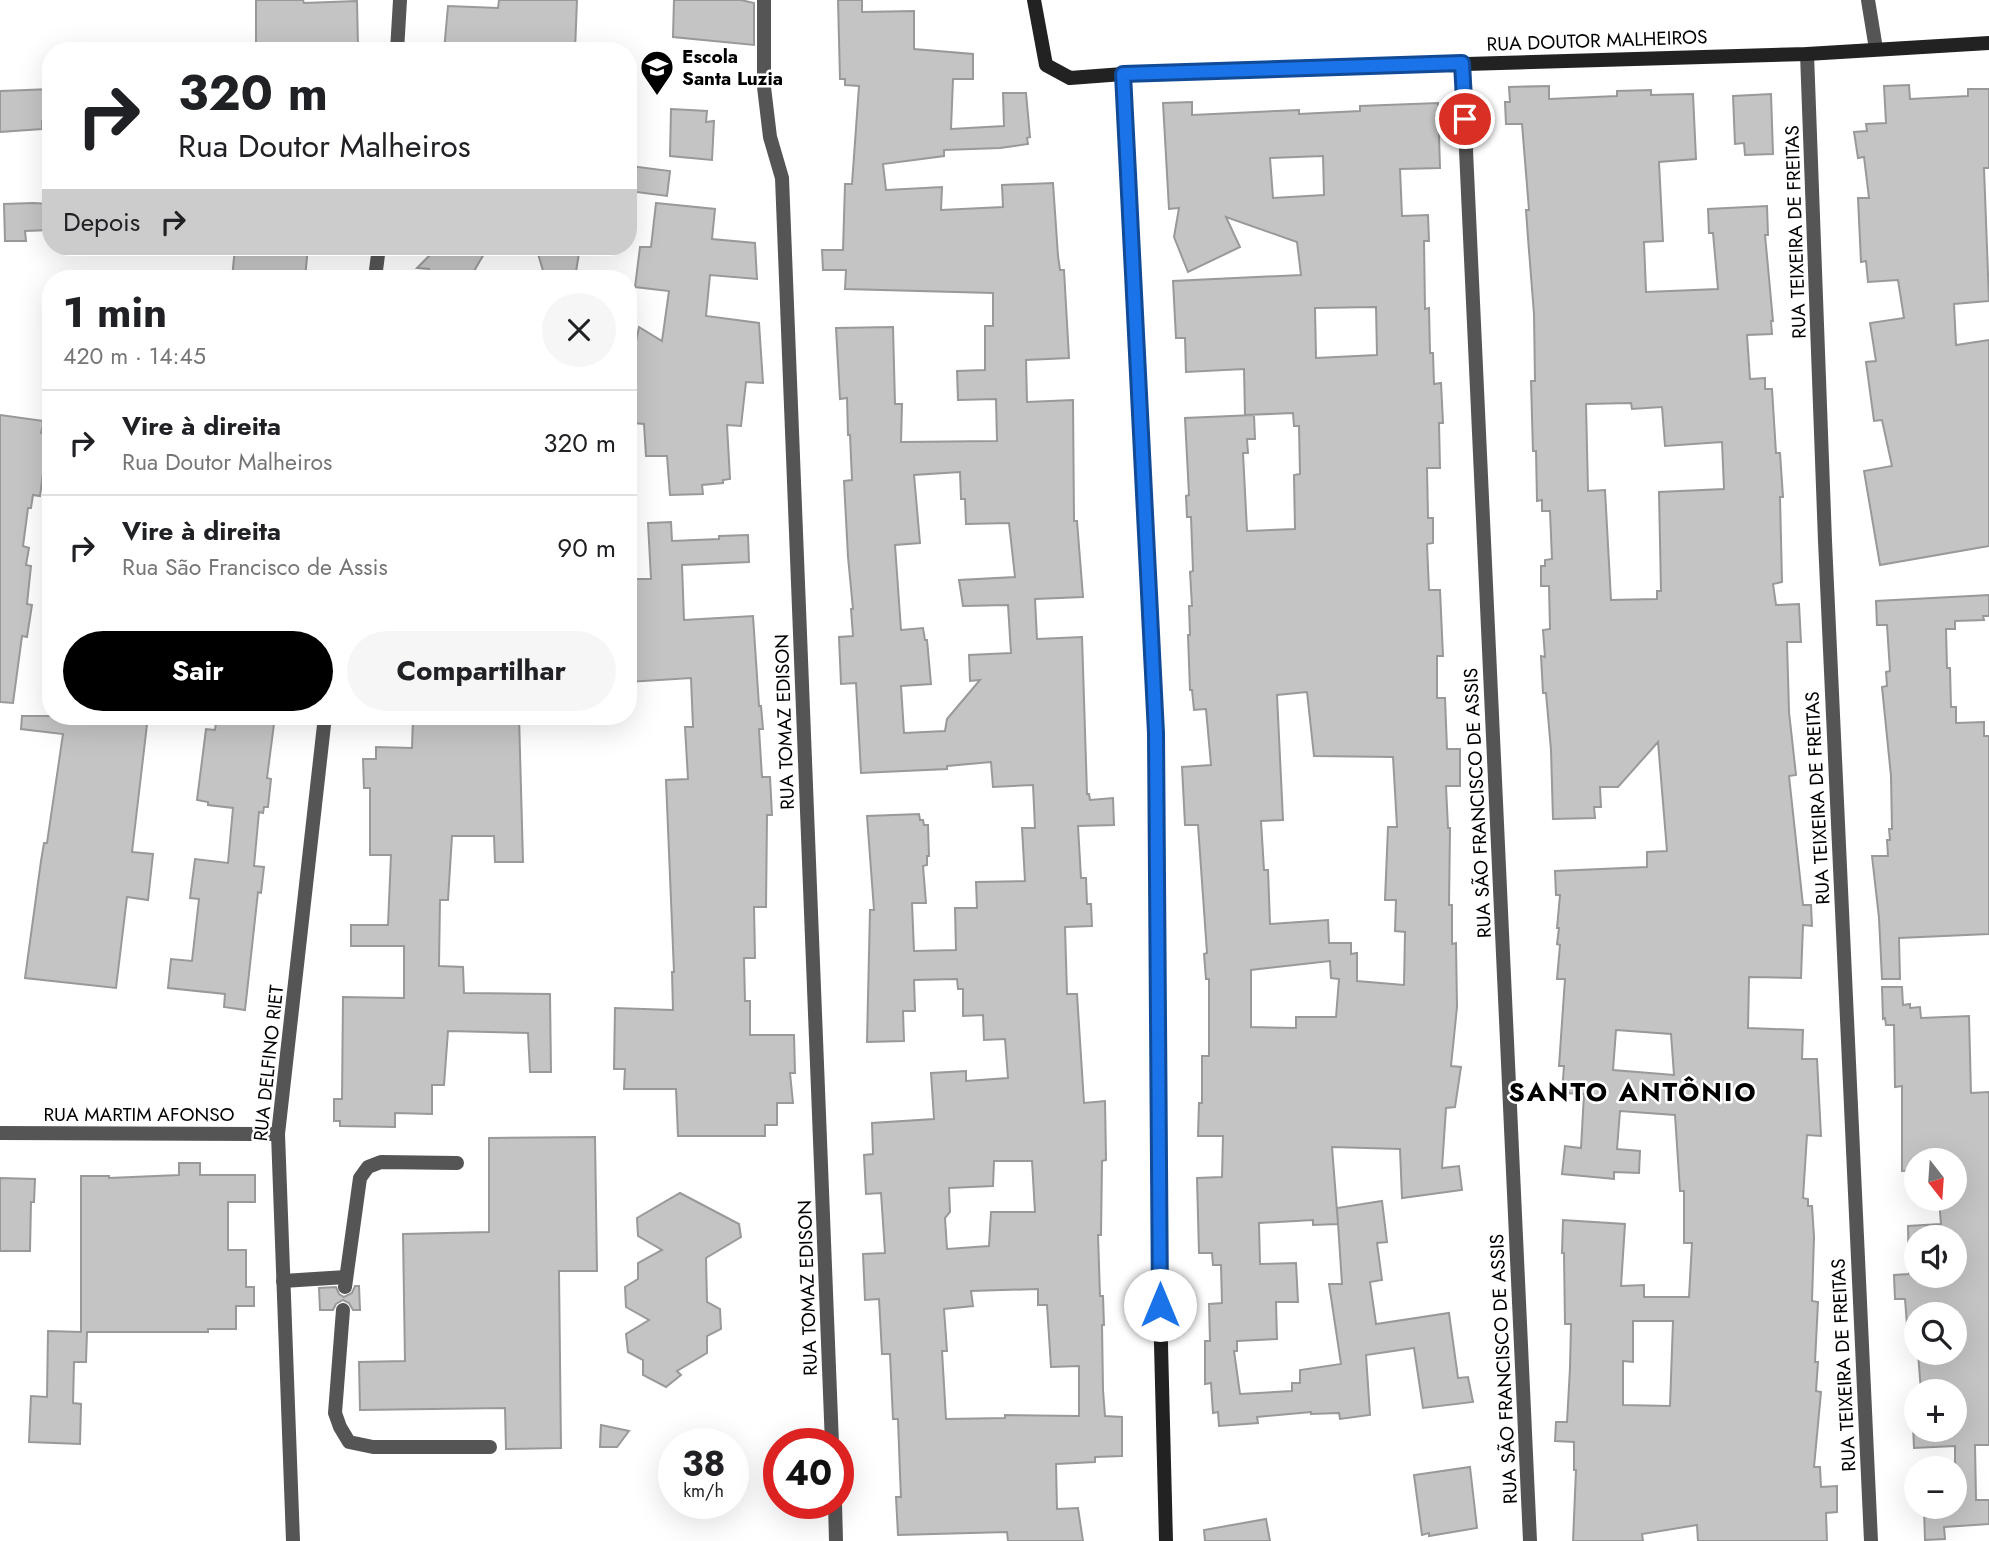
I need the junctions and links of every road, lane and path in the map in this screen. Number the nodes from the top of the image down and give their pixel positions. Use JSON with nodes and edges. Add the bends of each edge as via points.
{"nodes":[{"id":1,"x":400,"y":0,"type":"edge"},
{"id":2,"x":764,"y":0,"type":"edge"},
{"id":3,"x":1034,"y":0,"type":"edge"},
{"id":4,"x":1868,"y":0,"type":"edge"},
{"id":5,"x":398,"y":42,"type":"edge"},
{"id":6,"x":1989,"y":43,"type":"edge"},
{"id":7,"x":1875,"y":49,"type":"junction"},
{"id":8,"x":1807,"y":54,"type":"junction"},
{"id":9,"x":1462,"y":63,"type":"junction"},
{"id":10,"x":1123,"y":74,"type":"junction"},
{"id":11,"x":324,"y":725,"type":"edge"},
{"id":12,"x":0,"y":1133,"type":"edge"},
{"id":13,"x":278,"y":1134,"type":"junction"},
{"id":14,"x":457,"y":1164,"type":"dead end"},
{"id":15,"x":283,"y":1281,"type":"junction"},
{"id":16,"x":343,"y":1310,"type":"dead end"},
{"id":17,"x":831,"y":1428,"type":"edge"},
{"id":18,"x":490,"y":1447,"type":"dead end"},
{"id":19,"x":835,"y":1519,"type":"edge"},
{"id":20,"x":293,"y":1541,"type":"edge"},
{"id":21,"x":836,"y":1541,"type":"edge"},
{"id":22,"x":1166,"y":1541,"type":"edge"},
{"id":23,"x":1530,"y":1541,"type":"edge"},
{"id":24,"x":1871,"y":1541,"type":"edge"}],
"edges":[{"from":1,"to":5,"type":"street"},
{"from":2,"to":17,"type":"street","name":"RUA TOMAZ EDISON","via":[[769,137],[782,178]]},
{"from":3,"to":10,"type":"street","name":"RUA DOUTOR MALHEIROS","via":[[1046,65],[1070,78]]},
{"from":4,"to":7,"type":"street"},
{"from":6,"to":7,"type":"street","name":"RUA DOUTOR MALHEIROS"},
{"from":7,"to":8,"type":"street","name":"RUA DOUTOR MALHEIROS"},
{"from":8,"to":9,"type":"street","name":"RUA DOUTOR MALHEIROS"},
{"from":8,"to":24,"type":"street","name":"RUA TEIXEIRA DE FREITAS","via":[[1825,555]]},
{"from":9,"to":10,"type":"street","name":"RUA DOUTOR MALHEIROS"},
{"from":9,"to":23,"type":"street","name":"RUA SÃO FRANCISCO DE ASSIS"},
{"from":10,"to":22,"type":"street","via":[[1156,733]]},
{"from":11,"to":13,"type":"street","name":"RUA DELFINO RIET"},
{"from":12,"to":13,"type":"street","name":"RUA MARTIM AFONSO"},
{"from":13,"to":15,"type":"street","name":"RUA DELFINO RIET"},
{"from":14,"to":15,"type":"street","via":[[382,1162],[368,1167],[360,1178],[345,1282]]},
{"from":15,"to":20,"type":"street","name":"RUA DELFINO RIET"},
{"from":16,"to":18,"type":"street","via":[[335,1413],[349,1442],[373,1447]]},
{"from":19,"to":21,"type":"street"}]}
